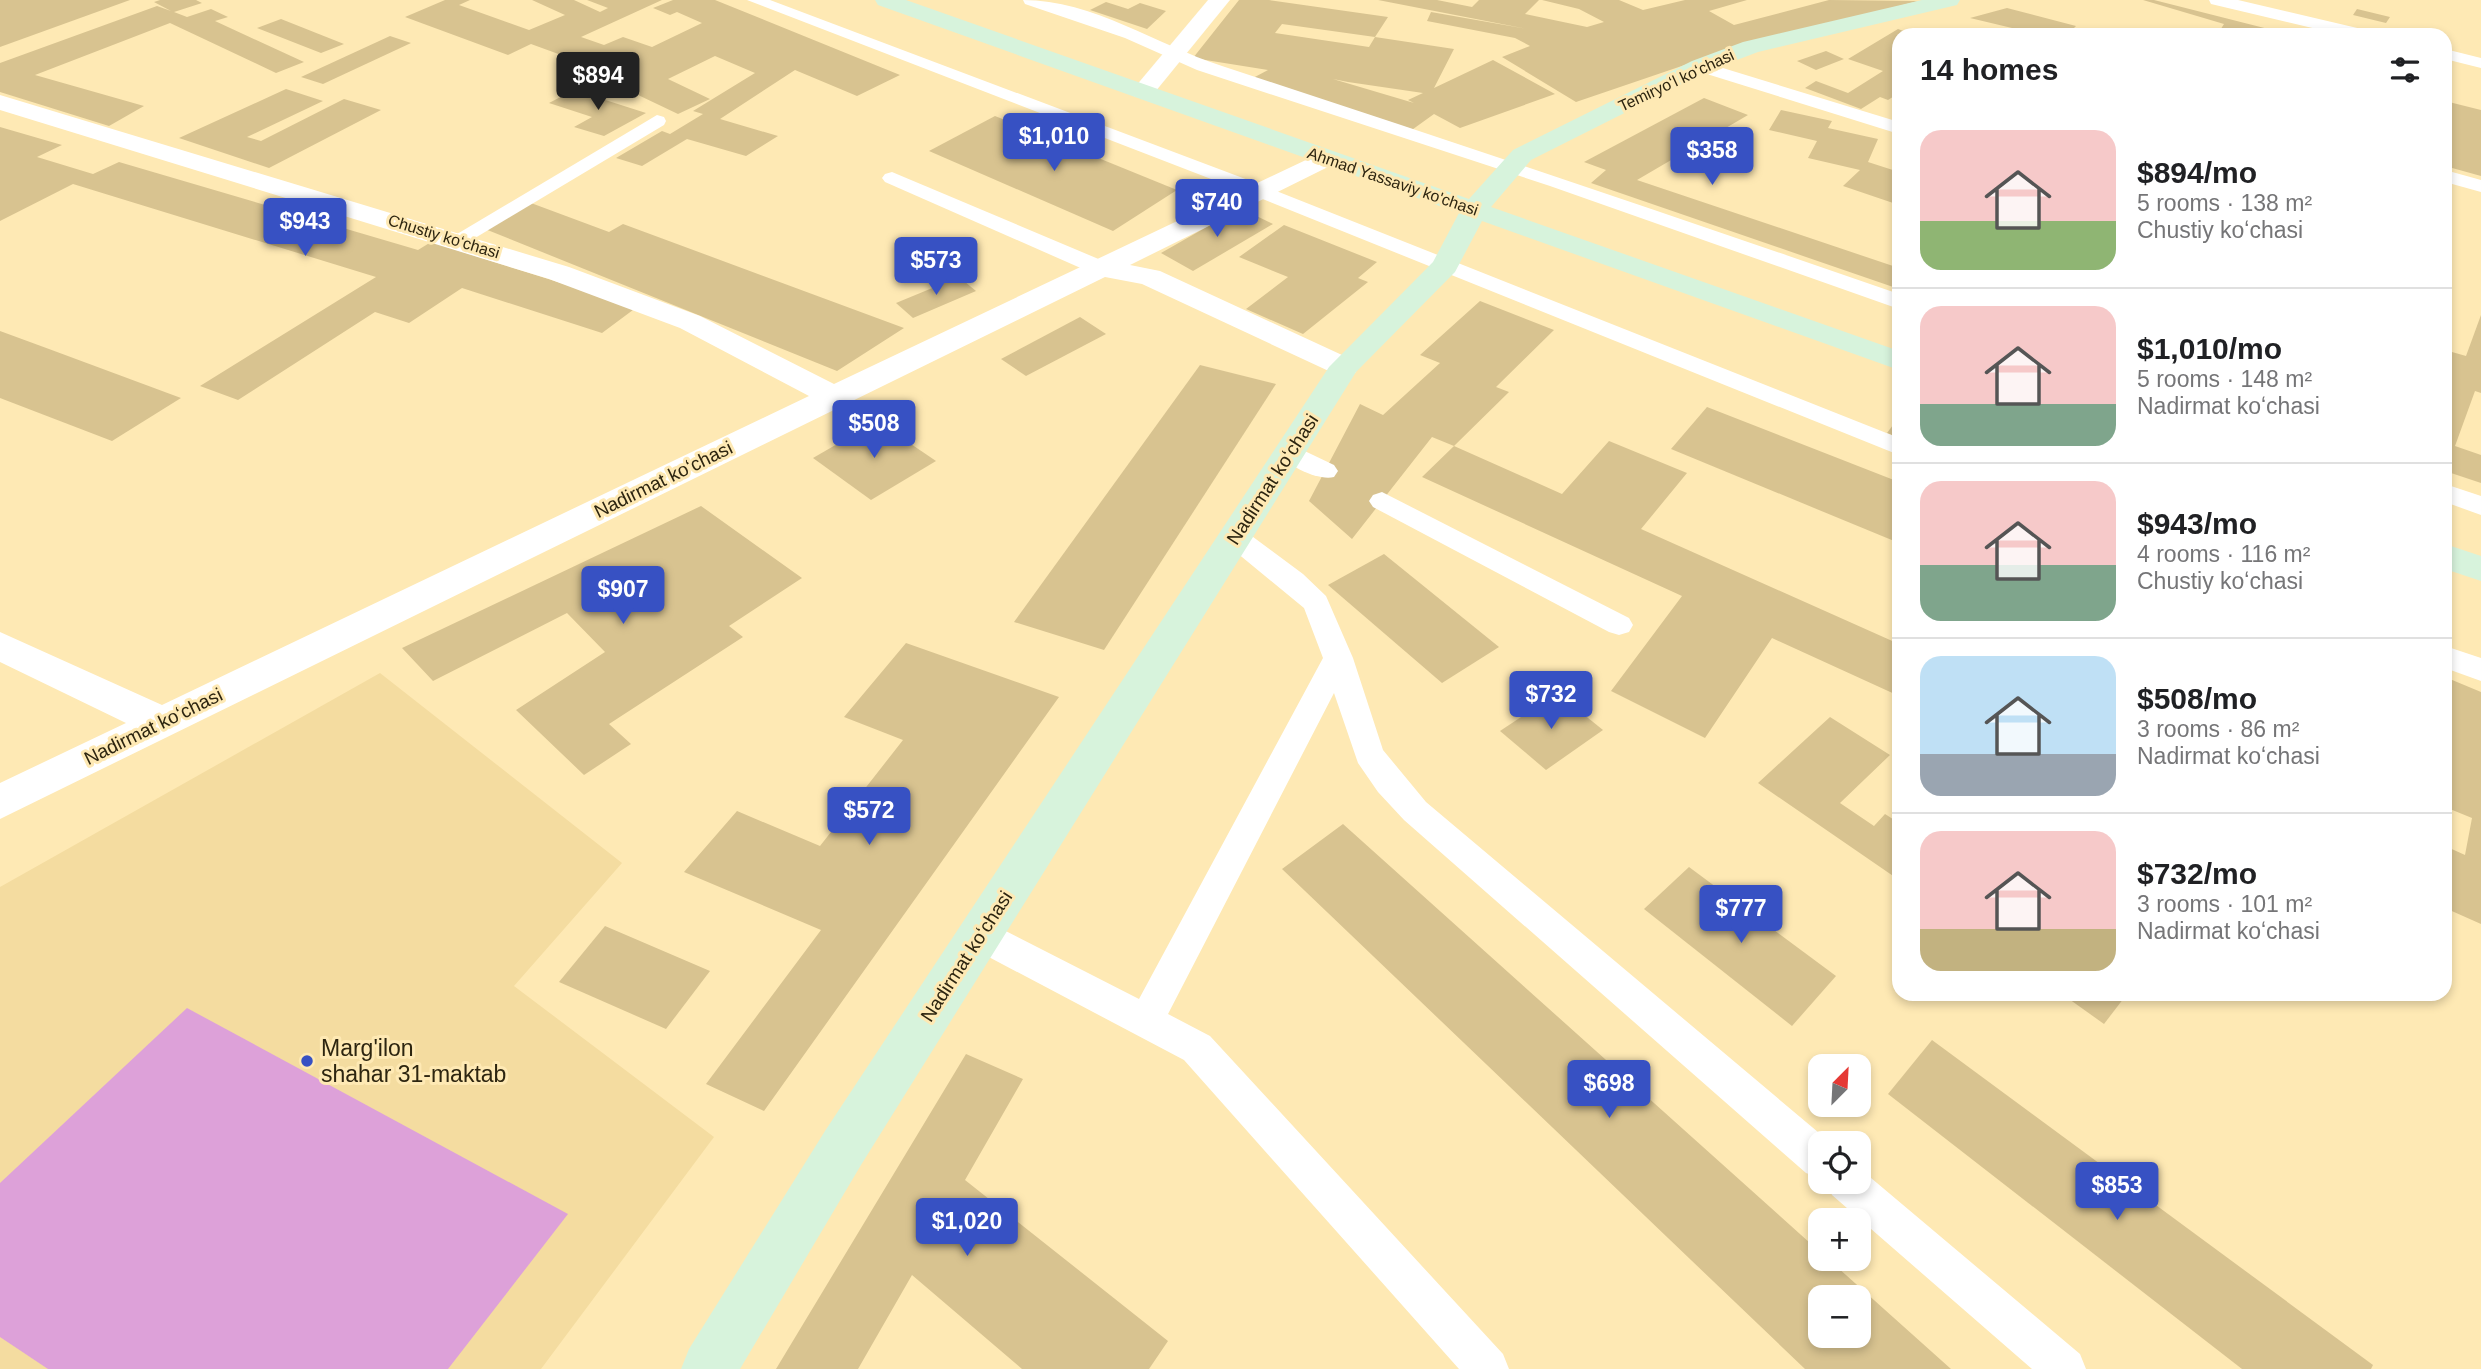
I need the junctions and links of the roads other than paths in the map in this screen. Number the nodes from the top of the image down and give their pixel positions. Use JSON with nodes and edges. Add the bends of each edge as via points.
{"nodes":[{"id":1,"x":755,"y":0,"type":"edge"},
{"id":2,"x":886,"y":0,"type":"edge"},
{"id":3,"x":1031,"y":0,"type":"edge"},
{"id":4,"x":1219,"y":0,"type":"edge"},
{"id":5,"x":1949,"y":0,"type":"edge"},
{"id":6,"x":2217,"y":0,"type":"edge"},
{"id":7,"x":2335,"y":28,"type":"edge"},
{"id":8,"x":1176,"y":53,"type":"junction"},
{"id":9,"x":2452,"y":56,"type":"edge"},
{"id":10,"x":2481,"y":63,"type":"edge"},
{"id":11,"x":1700,"y":66,"type":"junction"},
{"id":12,"x":1143,"y":92,"type":"junction"},
{"id":13,"x":0,"y":102,"type":"edge"},
{"id":14,"x":657,"y":121,"type":"dead end"},
{"id":15,"x":1892,"y":126,"type":"edge"},
{"id":16,"x":1327,"y":158,"type":"junction"},
{"id":17,"x":1509,"y":166,"type":"junction"},
{"id":18,"x":892,"y":178,"type":"dead end"},
{"id":19,"x":2452,"y":178,"type":"edge"},
{"id":20,"x":2481,"y":186,"type":"edge"},
{"id":21,"x":1257,"y":190,"type":"junction"},
{"id":22,"x":1475,"y":209,"type":"junction"},
{"id":23,"x":458,"y":240,"type":"junction"},
{"id":24,"x":1445,"y":266,"type":"junction"},
{"id":25,"x":1100,"y":268,"type":"junction"},
{"id":26,"x":1892,"y":300,"type":"edge"},
{"id":27,"x":1892,"y":358,"type":"edge"},
{"id":28,"x":1344,"y":368,"type":"junction"},
{"id":29,"x":834,"y":396,"type":"junction"},
{"id":30,"x":1892,"y":444,"type":"edge"},
{"id":31,"x":1290,"y":452,"type":"junction"},
{"id":32,"x":1325,"y":471,"type":"dead end"},
{"id":33,"x":2452,"y":496,"type":"edge"},
{"id":34,"x":1382,"y":500,"type":"dead end"},
{"id":35,"x":2481,"y":506,"type":"edge"},
{"id":36,"x":1235,"y":537,"type":"junction"},
{"id":37,"x":2452,"y":559,"type":"edge"},
{"id":38,"x":2481,"y":569,"type":"edge"},
{"id":39,"x":1619,"y":625,"type":"dead end"},
{"id":40,"x":0,"y":646,"type":"edge"},
{"id":41,"x":1338,"y":658,"type":"junction"},
{"id":42,"x":2452,"y":660,"type":"edge"},
{"id":43,"x":2481,"y":670,"type":"edge"},
{"id":44,"x":161,"y":722,"type":"junction"},
{"id":45,"x":0,"y":802,"type":"edge"},
{"id":46,"x":980,"y":935,"type":"junction"},
{"id":47,"x":1147,"y":1019,"type":"junction"},
{"id":48,"x":1808,"y":1149,"type":"edge"},
{"id":49,"x":1861,"y":1194,"type":"edge"},
{"id":50,"x":709,"y":1369,"type":"edge"},
{"id":51,"x":1488,"y":1369,"type":"edge"},
{"id":52,"x":2065,"y":1369,"type":"edge"}],
"edges":[{"from":1,"to":21,"type":"lane"},
{"from":2,"to":12,"type":"street","name":"Ahmad Yassaviy ko'chasi"},
{"from":3,"to":8,"type":"lane"},
{"from":4,"to":8,"type":"street"},
{"from":5,"to":11,"type":"street","name":"Temiryoʻl koʻchasi","via":[[1751,47]]},
{"from":6,"to":7,"type":"lane"},
{"from":8,"to":12,"type":"street"},
{"from":8,"to":17,"type":"lane","via":[[1203,66]]},
{"from":9,"to":10,"type":"lane"},
{"from":11,"to":15,"type":"lane"},
{"from":11,"to":17,"type":"street","name":"Temiryoʻl koʻchasi","via":[[1522,155]]},
{"from":12,"to":16,"type":"street","name":"Ahmad Yassaviy ko'chasi"},
{"from":13,"to":23,"type":"street","name":"Chustiy koʻchasi"},
{"from":14,"to":23,"type":"lane"},
{"from":16,"to":21,"type":"street","name":"Nadirmat koʻchasi"},
{"from":16,"to":22,"type":"street","name":"Ahmad Yassaviy ko'chasi"},
{"from":17,"to":22,"type":"street","name":"Temiryoʻl koʻchasi"},
{"from":17,"to":26,"type":"lane"},
{"from":18,"to":25,"type":"lane"},
{"from":19,"to":20,"type":"lane"},
{"from":21,"to":24,"type":"lane"},
{"from":21,"to":25,"type":"street","name":"Nadirmat koʻchasi"},
{"from":22,"to":24,"type":"street","name":"Nadirmat koʻchasi"},
{"from":22,"to":27,"type":"street","name":"Ahmad Yassaviy ko'chasi"},
{"from":23,"to":29,"type":"street","name":"Chustiy koʻchasi","via":[[690,322]]},
{"from":24,"to":28,"type":"street","name":"Nadirmat koʻchasi"},
{"from":24,"to":30,"type":"lane"},
{"from":25,"to":28,"type":"street","via":[[1150,277]]},
{"from":25,"to":29,"type":"street","name":"Nadirmat koʻchasi"},
{"from":28,"to":31,"type":"street","name":"Nadirmat koʻchasi"},
{"from":29,"to":44,"type":"street","name":"Nadirmat koʻchasi"},
{"from":31,"to":32,"type":"lane"},
{"from":31,"to":36,"type":"street","name":"Nadirmat koʻchasi"},
{"from":33,"to":35,"type":"lane"},
{"from":34,"to":39,"type":"lane"},
{"from":36,"to":41,"type":"lane","via":[[1315,603]]},
{"from":36,"to":46,"type":"street","name":"Nadirmat koʻchasi"},
{"from":37,"to":38,"type":"street"},
{"from":40,"to":44,"type":"street"},
{"from":41,"to":47,"type":"lane"},
{"from":41,"to":48,"type":"lane","via":[[1369,754],[1415,811]]},
{"from":42,"to":43,"type":"lane"},
{"from":44,"to":45,"type":"street","name":"Nadirmat koʻchasi"},
{"from":46,"to":47,"type":"lane"},
{"from":46,"to":50,"type":"street","name":"Nadirmat koʻchasi","via":[[843,1147]]},
{"from":47,"to":51,"type":"lane","via":[[1197,1048],[1237,1088]]},
{"from":49,"to":52,"type":"lane"}]}
